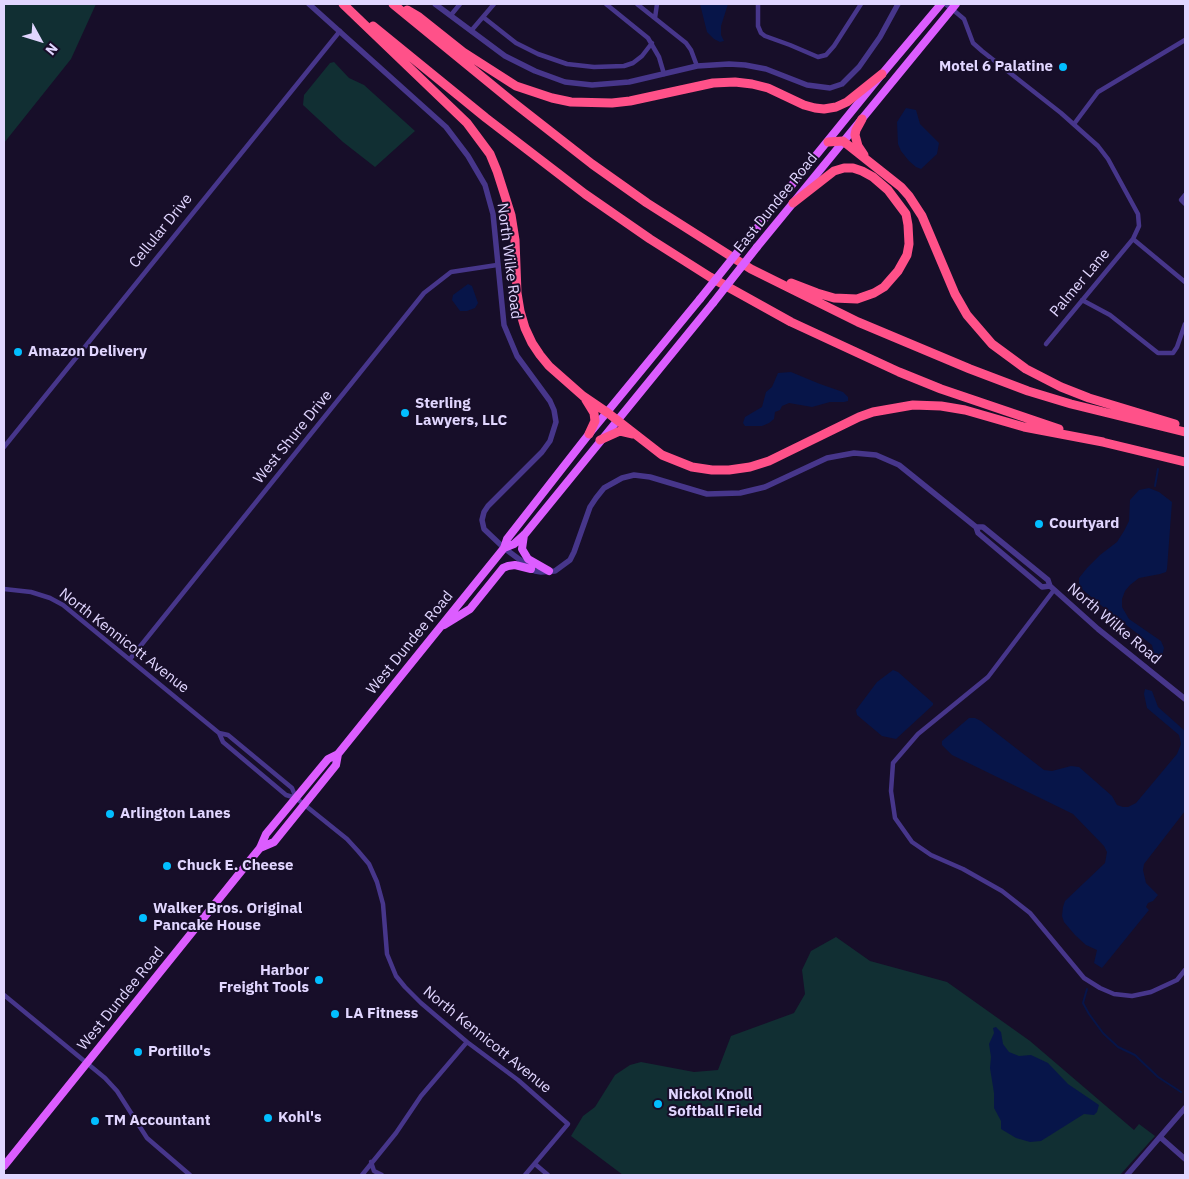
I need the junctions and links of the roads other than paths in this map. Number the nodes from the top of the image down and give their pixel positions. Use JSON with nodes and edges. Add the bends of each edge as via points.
{"nodes":[{"id":1,"x":309,"y":4,"type":"edge"},
{"id":2,"x":344,"y":4,"type":"edge"},
{"id":3,"x":393,"y":4,"type":"edge"},
{"id":4,"x":398,"y":4,"type":"edge"},
{"id":5,"x":434,"y":4,"type":"edge"},
{"id":6,"x":460,"y":4,"type":"edge"},
{"id":7,"x":494,"y":4,"type":"edge"},
{"id":8,"x":606,"y":4,"type":"edge"},
{"id":9,"x":637,"y":4,"type":"edge"},
{"id":10,"x":657,"y":4,"type":"edge"},
{"id":11,"x":758,"y":4,"type":"edge"},
{"id":12,"x":861,"y":4,"type":"edge"},
{"id":13,"x":897,"y":4,"type":"edge"},
{"id":14,"x":941,"y":4,"type":"edge"},
{"id":15,"x":952,"y":5,"type":"edge"},
{"id":16,"x":451,"y":15,"type":"junction"},
{"id":17,"x":483,"y":17,"type":"junction"},
{"id":18,"x":655,"y":18,"type":"junction"},
{"id":19,"x":340,"y":31,"type":"junction"},
{"id":20,"x":471,"y":31,"type":"junction"},
{"id":21,"x":1185,"y":40,"type":"edge"},
{"id":22,"x":652,"y":43,"type":"junction"},
{"id":23,"x":697,"y":66,"type":"junction"},
{"id":24,"x":664,"y":74,"type":"junction"},
{"id":25,"x":882,"y":74,"type":"junction"},
{"id":26,"x":862,"y":119,"type":"junction"},
{"id":27,"x":1074,"y":124,"type":"junction"},
{"id":28,"x":843,"y":141,"type":"junction"},
{"id":29,"x":828,"y":142,"type":"junction"},
{"id":30,"x":868,"y":161,"type":"junction"},
{"id":31,"x":1185,"y":195,"type":"edge"},
{"id":32,"x":793,"y":203,"type":"junction"},
{"id":33,"x":1185,"y":204,"type":"edge"},
{"id":34,"x":1133,"y":239,"type":"junction"},
{"id":35,"x":497,"y":266,"type":"junction"},
{"id":36,"x":765,"y":276,"type":"junction"},
{"id":37,"x":1185,"y":282,"type":"edge"},
{"id":38,"x":1082,"y":300,"type":"junction"},
{"id":39,"x":1185,"y":324,"type":"edge"},
{"id":40,"x":1046,"y":344,"type":"dead end"},
{"id":41,"x":583,"y":396,"type":"junction"},
{"id":42,"x":608,"y":413,"type":"junction"},
{"id":43,"x":617,"y":420,"type":"junction"},
{"id":44,"x":1185,"y":426,"type":"edge"},
{"id":45,"x":1185,"y":432,"type":"edge"},
{"id":46,"x":589,"y":434,"type":"junction"},
{"id":47,"x":635,"y":434,"type":"junction"},
{"id":48,"x":600,"y":440,"type":"junction"},
{"id":49,"x":1103,"y":442,"type":"junction"},
{"id":50,"x":4,"y":448,"type":"edge"},
{"id":51,"x":1185,"y":462,"type":"edge"},
{"id":52,"x":525,"y":534,"type":"junction"},
{"id":53,"x":504,"y":548,"type":"junction"},
{"id":54,"x":531,"y":569,"type":"junction"},
{"id":55,"x":549,"y":571,"type":"junction"},
{"id":56,"x":1052,"y":588,"type":"junction"},
{"id":57,"x":4,"y":590,"type":"edge"},
{"id":58,"x":438,"y":628,"type":"junction"},
{"id":59,"x":130,"y":659,"type":"junction"},
{"id":60,"x":1185,"y":699,"type":"edge"},
{"id":61,"x":219,"y":733,"type":"junction"},
{"id":62,"x":338,"y":754,"type":"junction"},
{"id":63,"x":296,"y":798,"type":"junction"},
{"id":64,"x":304,"y":804,"type":"junction"},
{"id":65,"x":260,"y":848,"type":"junction"},
{"id":66,"x":1185,"y":970,"type":"edge"},
{"id":67,"x":4,"y":995,"type":"edge"},
{"id":68,"x":467,"y":1042,"type":"junction"},
{"id":69,"x":88,"y":1063,"type":"junction"},
{"id":70,"x":1185,"y":1108,"type":"edge"},
{"id":71,"x":1160,"y":1138,"type":"junction"},
{"id":72,"x":1185,"y":1159,"type":"edge"},
{"id":73,"x":371,"y":1162,"type":"junction"},
{"id":74,"x":535,"y":1164,"type":"junction"},
{"id":75,"x":4,"y":1166,"type":"edge"},
{"id":76,"x":190,"y":1175,"type":"edge"},
{"id":77,"x":362,"y":1175,"type":"edge"},
{"id":78,"x":382,"y":1175,"type":"edge"},
{"id":79,"x":526,"y":1175,"type":"edge"},
{"id":80,"x":548,"y":1175,"type":"edge"},
{"id":81,"x":1127,"y":1175,"type":"edge"}],
"edges":[{"from":1,"to":19,"type":"street","name":"North Wilke Road"},
{"from":2,"to":41,"type":"highway","via":[[467,123],[490,154],[511,214],[517,293],[525,328],[549,366]]},
{"from":2,"to":49,"type":"highway","via":[[584,194],[710,277],[791,322],[908,375],[999,409]]},
{"from":3,"to":36,"type":"highway","via":[[592,164],[678,223]]},
{"from":4,"to":25,"type":"highway","via":[[516,86],[571,102],[621,102],[712,83],[735,82],[768,88],[804,105],[824,109],[847,102]]},
{"from":5,"to":16,"type":"street"},
{"from":6,"to":16,"type":"street"},
{"from":7,"to":17,"type":"street"},
{"from":8,"to":22,"type":"street"},
{"from":9,"to":18,"type":"street"},
{"from":10,"to":18,"type":"street"},
{"from":11,"to":12,"type":"street","via":[[760,33],[818,57],[826,55],[834,46]]},
{"from":13,"to":23,"type":"street","via":[[859,67],[842,84],[830,88],[808,86],[766,69],[745,65]]},
{"from":14,"to":25,"type":"main road","name":"East Dundee Road"},
{"from":15,"to":26,"type":"main road","name":"East Dundee Road"},
{"from":15,"to":27,"type":"street","via":[[964,19],[973,43]]},
{"from":16,"to":20,"type":"street"},
{"from":17,"to":20,"type":"street"},
{"from":17,"to":22,"type":"street","via":[[516,43],[567,64],[624,66],[642,56]]},
{"from":18,"to":23,"type":"street","via":[[686,43]]},
{"from":19,"to":35,"type":"street","name":"North Wilke Road","via":[[446,127],[468,156],[484,185],[493,214]]},
{"from":19,"to":50,"type":"street","name":"Cellular Drive"},
{"from":20,"to":24,"type":"street","via":[[505,56],[565,82],[592,85],[620,83]]},
{"from":21,"to":27,"type":"street","via":[[1098,92]]},
{"from":22,"to":24,"type":"street"},
{"from":23,"to":24,"type":"street"},
{"from":25,"to":29,"type":"main road","name":"East Dundee Road"},
{"from":26,"to":28,"type":"main road","name":"East Dundee Road"},
{"from":26,"to":30,"type":"highway","via":[[856,135],[858,146]]},
{"from":27,"to":34,"type":"street","via":[[1108,159],[1138,214],[1139,226]]},
{"from":28,"to":29,"type":"highway"},
{"from":28,"to":30,"type":"highway"},
{"from":28,"to":32,"type":"main road","name":"East Dundee Road"},
{"from":29,"to":42,"type":"main road","name":"East Dundee Road","bridge":true},
{"from":30,"to":44,"type":"highway","via":[[917,206],[955,294],[992,344],[1026,369],[1061,387]]},
{"from":31,"to":33,"type":"street","via":[[1181,200]]},
{"from":32,"to":36,"type":"highway","via":[[834,171],[844,168],[862,171],[888,190],[906,214],[909,234],[906,255],[884,287],[857,299],[817,294]]},
{"from":32,"to":43,"type":"main road","name":"East Dundee Road","bridge":true},
{"from":34,"to":37,"type":"street"},
{"from":34,"to":38,"type":"street","name":"Palmer Lane"},
{"from":35,"to":53,"type":"street","name":"North Wilke Road","via":[[502,314],[509,340],[529,375],[550,401],[556,422],[550,441],[542,452],[484,512],[484,529]]},
{"from":35,"to":59,"type":"street","name":"West Shure Drive","via":[[451,272],[424,293]]},
{"from":36,"to":45,"type":"highway","via":[[954,364],[1071,404]]},
{"from":38,"to":39,"type":"street","via":[[1110,315],[1158,354],[1173,353]]},
{"from":38,"to":40,"type":"street","name":"Palmer Lane"},
{"from":41,"to":42,"type":"highway"},
{"from":41,"to":46,"type":"highway","via":[[594,413],[595,421]]},
{"from":42,"to":43,"type":"highway"},
{"from":42,"to":46,"type":"main road","name":"West Dundee Road"},
{"from":43,"to":47,"type":"highway"},
{"from":43,"to":48,"type":"main road","name":"West Dundee Road"},
{"from":46,"to":53,"type":"main road","name":"West Dundee Road","via":[[507,539]]},
{"from":47,"to":48,"type":"highway","via":[[620,431]]},
{"from":47,"to":49,"type":"highway","via":[[662,455],[692,467],[712,470],[750,467],[769,461],[859,417],[913,405],[965,410],[1024,428]]},
{"from":48,"to":52,"type":"main road","name":"West Dundee Road"},
{"from":49,"to":51,"type":"highway"},
{"from":52,"to":53,"type":"main road","name":"West Dundee Road"},
{"from":52,"to":55,"type":"main road","via":[[522,549],[528,559]]},
{"from":53,"to":54,"type":"street","name":"North Wilke Road"},
{"from":53,"to":58,"type":"main road","name":"West Dundee Road"},
{"from":54,"to":55,"type":"street"},
{"from":54,"to":58,"type":"main road","via":[[515,564],[503,568],[470,609]]},
{"from":55,"to":56,"type":"street","name":"North Wilke Road","via":[[555,571],[570,560],[590,507],[604,488],[622,478],[650,477],[707,494],[740,493],[765,487],[826,458],[854,453],[876,455],[899,465],[976,527],[983,527],[1048,580]]},
{"from":56,"to":60,"type":"street","name":"North Wilke Road"},
{"from":56,"to":66,"type":"street","via":[[988,677],[918,734],[893,764],[891,791],[895,818],[912,842],[1002,891],[1030,913],[1084,978],[1100,988],[1132,996],[1151,992],[1177,980]]},
{"from":57,"to":59,"type":"street","name":"North Kennicott Avenue","via":[[32,592],[54,600]]},
{"from":58,"to":62,"type":"main road","name":"West Dundee Road"},
{"from":59,"to":61,"type":"street","name":"North Kennicott Avenue"},
{"from":61,"to":63,"type":"street","name":"North Kennicott Avenue","via":[[223,742],[286,795]]},
{"from":61,"to":63,"type":"street","name":"North Kennicott Avenue","via":[[228,735],[292,788]]},
{"from":62,"to":63,"type":"main road","name":"West Dundee Road","via":[[328,759]]},
{"from":62,"to":64,"type":"main road","name":"West Dundee Road","via":[[336,764]]},
{"from":63,"to":64,"type":"street","name":"North Kennicott Avenue"},
{"from":63,"to":65,"type":"main road","name":"West Dundee Road","via":[[266,834]]},
{"from":64,"to":65,"type":"main road","name":"West Dundee Road","via":[[274,842]]},
{"from":64,"to":68,"type":"street","name":"North Kennicott Avenue","via":[[347,839],[368,864],[383,904],[387,954],[396,976],[420,1003]]},
{"from":65,"to":69,"type":"main road","name":"West Dundee Road"},
{"from":67,"to":69,"type":"street"},
{"from":68,"to":73,"type":"street"},
{"from":68,"to":74,"type":"street","name":"North Kennicott Avenue","via":[[518,1080],[568,1124]]},
{"from":69,"to":75,"type":"main road","name":"West Dundee Road"},
{"from":69,"to":76,"type":"street","via":[[117,1091],[146,1138]]},
{"from":70,"to":71,"type":"street"},
{"from":71,"to":72,"type":"street"},
{"from":71,"to":81,"type":"street"},
{"from":73,"to":77,"type":"street"},
{"from":73,"to":78,"type":"street","via":[[374,1171]]},
{"from":74,"to":79,"type":"street"},
{"from":74,"to":80,"type":"street"}]}
